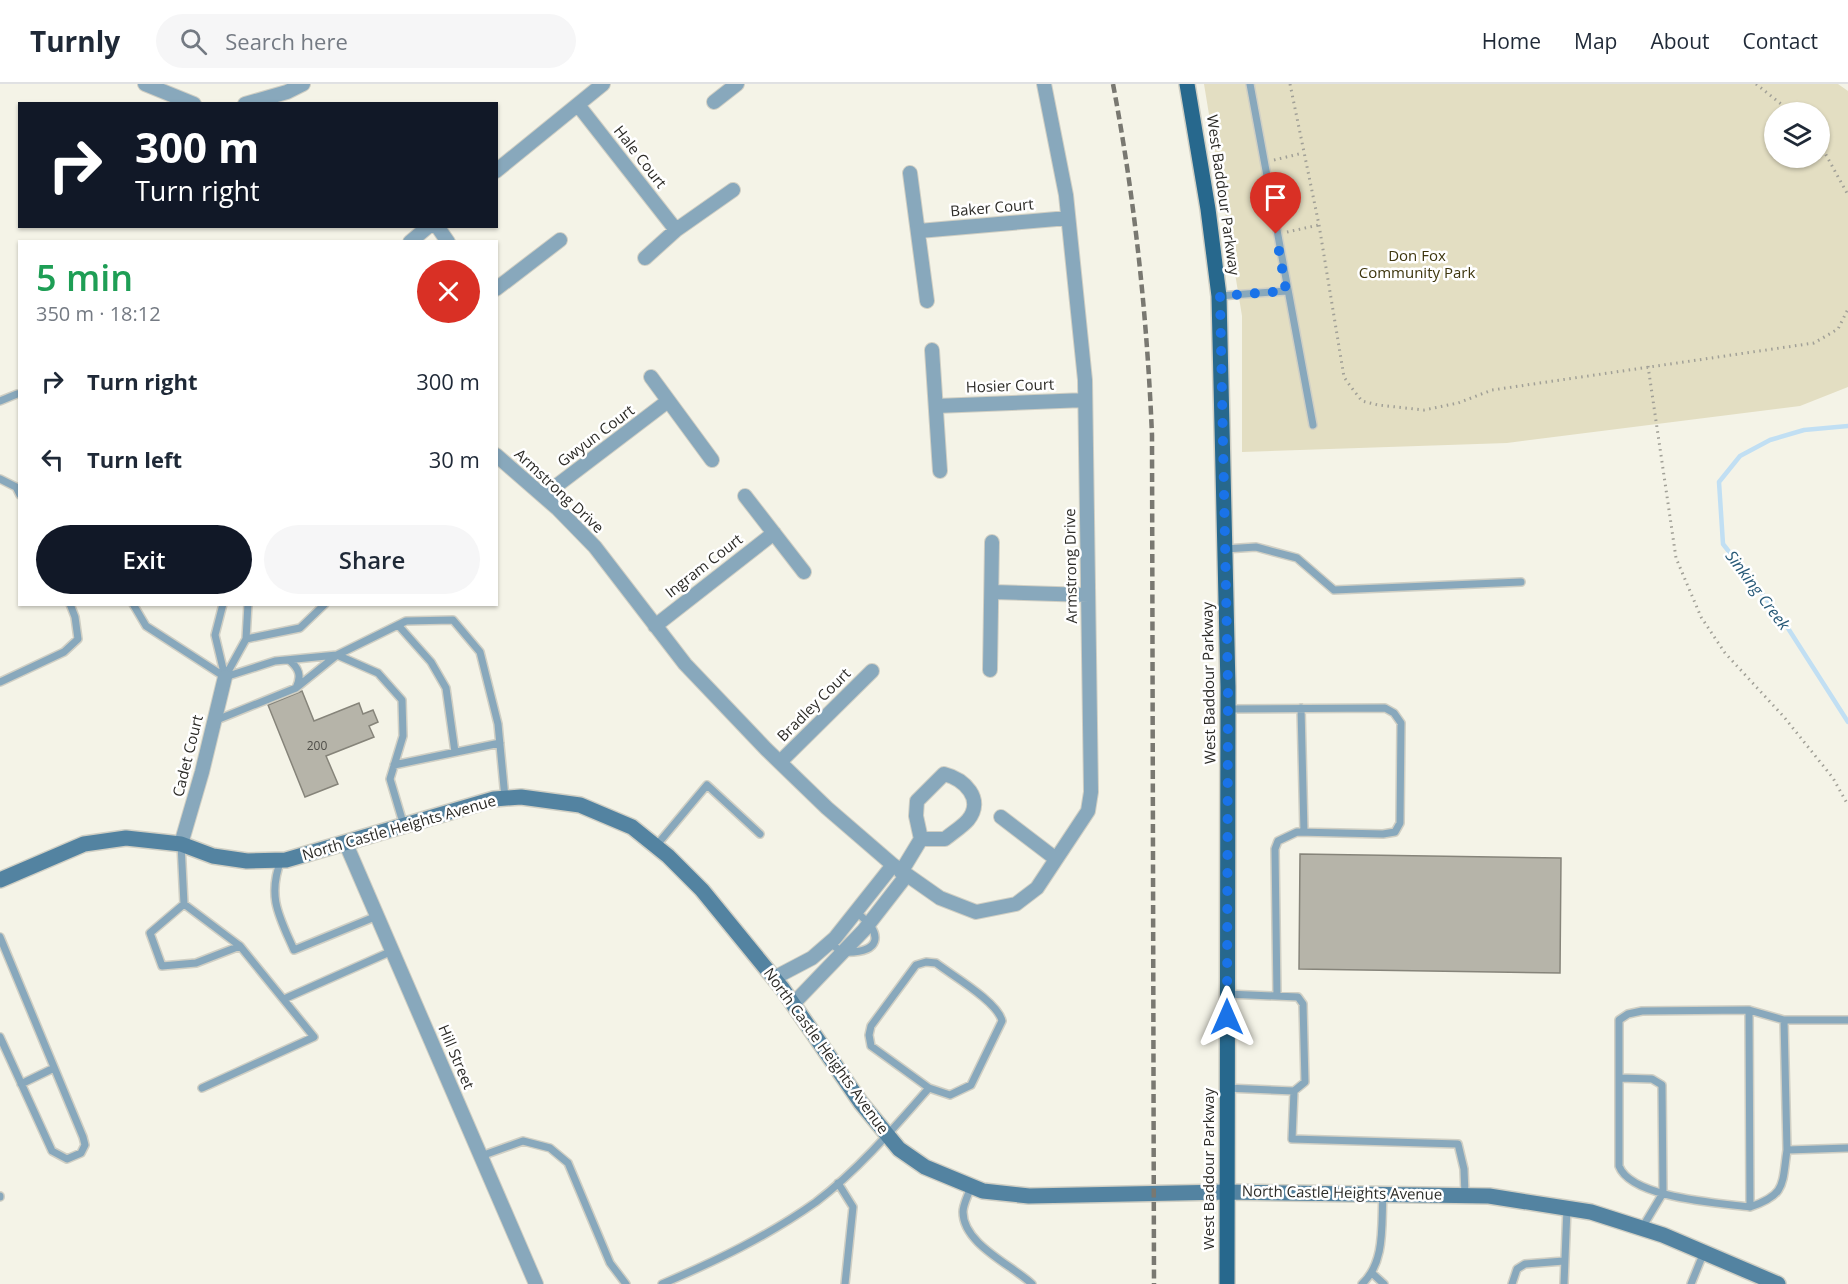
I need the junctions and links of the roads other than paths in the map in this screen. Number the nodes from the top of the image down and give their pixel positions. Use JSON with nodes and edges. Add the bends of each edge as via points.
{"nodes":[{"id":1,"x":145,"y":84,"type":"edge"},
{"id":2,"x":303,"y":84,"type":"edge"},
{"id":3,"x":603,"y":84,"type":"edge"},
{"id":4,"x":737,"y":84,"type":"edge"},
{"id":5,"x":1044,"y":84,"type":"edge"},
{"id":6,"x":1187,"y":84,"type":"edge"},
{"id":7,"x":1250,"y":84,"type":"edge"},
{"id":8,"x":189,"y":102,"type":"edge"},
{"id":9,"x":252,"y":102,"type":"edge"},
{"id":10,"x":714,"y":102,"type":"dead end"},
{"id":11,"x":578,"y":105,"type":"junction"},
{"id":12,"x":498,"y":169,"type":"edge"},
{"id":13,"x":910,"y":173,"type":"dead end"},
{"id":14,"x":733,"y":190,"type":"dead end"},
{"id":15,"x":1068,"y":218,"type":"junction"},
{"id":16,"x":427,"y":228,"type":"edge"},
{"id":17,"x":676,"y":230,"type":"junction"},
{"id":18,"x":919,"y":231,"type":"junction"},
{"id":19,"x":412,"y":240,"type":"edge"},
{"id":20,"x":560,"y":240,"type":"dead end"},
{"id":21,"x":645,"y":258,"type":"dead end"},
{"id":22,"x":498,"y":287,"type":"edge"},
{"id":23,"x":1286,"y":291,"type":"junction"},
{"id":24,"x":1220,"y":296,"type":"junction"},
{"id":25,"x":927,"y":301,"type":"dead end"},
{"id":26,"x":932,"y":350,"type":"dead end"},
{"id":27,"x":651,"y":377,"type":"dead end"},
{"id":28,"x":17,"y":394,"type":"dead end"},
{"id":29,"x":1085,"y":400,"type":"junction"},
{"id":30,"x":0,"y":401,"type":"edge"},
{"id":31,"x":668,"y":401,"type":"junction"},
{"id":32,"x":936,"y":406,"type":"junction"},
{"id":33,"x":1313,"y":425,"type":"dead end"},
{"id":34,"x":498,"y":457,"type":"edge"},
{"id":35,"x":712,"y":460,"type":"dead end"},
{"id":36,"x":940,"y":471,"type":"dead end"},
{"id":37,"x":0,"y":479,"type":"edge"},
{"id":38,"x":18,"y":491,"type":"edge"},
{"id":39,"x":543,"y":496,"type":"junction"},
{"id":40,"x":745,"y":496,"type":"dead end"},
{"id":41,"x":774,"y":532,"type":"junction"},
{"id":42,"x":992,"y":542,"type":"dead end"},
{"id":43,"x":1225,"y":549,"type":"junction"},
{"id":44,"x":804,"y":572,"type":"dead end"},
{"id":45,"x":1521,"y":582,"type":"dead end"},
{"id":46,"x":993,"y":592,"type":"junction"},
{"id":47,"x":1088,"y":595,"type":"junction"},
{"id":48,"x":71,"y":606,"type":"edge"},
{"id":49,"x":134,"y":606,"type":"edge"},
{"id":50,"x":222,"y":606,"type":"edge"},
{"id":51,"x":248,"y":606,"type":"edge"},
{"id":52,"x":323,"y":606,"type":"edge"},
{"id":53,"x":398,"y":625,"type":"junction"},
{"id":54,"x":655,"y":626,"type":"junction"},
{"id":55,"x":246,"y":639,"type":"junction"},
{"id":56,"x":337,"y":655,"type":"junction"},
{"id":57,"x":289,"y":660,"type":"junction"},
{"id":58,"x":990,"y":670,"type":"dead end"},
{"id":59,"x":872,"y":671,"type":"dead end"},
{"id":60,"x":225,"y":677,"type":"junction"},
{"id":61,"x":0,"y":682,"type":"edge"},
{"id":62,"x":296,"y":688,"type":"junction"},
{"id":63,"x":1301,"y":708,"type":"junction"},
{"id":64,"x":1228,"y":709,"type":"junction"},
{"id":65,"x":214,"y":721,"type":"junction"},
{"id":66,"x":500,"y":743,"type":"junction"},
{"id":67,"x":455,"y":752,"type":"junction"},
{"id":68,"x":780,"y":762,"type":"junction"},
{"id":69,"x":394,"y":765,"type":"junction"},
{"id":70,"x":505,"y":798,"type":"junction"},
{"id":71,"x":1001,"y":817,"type":"dead end"},
{"id":72,"x":404,"y":827,"type":"junction"},
{"id":73,"x":1304,"y":832,"type":"junction"},
{"id":74,"x":760,"y":834,"type":"dead end"},
{"id":75,"x":921,"y":838,"type":"junction"},
{"id":76,"x":181,"y":844,"type":"junction"},
{"id":77,"x":346,"y":844,"type":"junction"},
{"id":78,"x":656,"y":846,"type":"junction"},
{"id":79,"x":1056,"y":859,"type":"junction"},
{"id":80,"x":281,"y":860,"type":"junction"},
{"id":81,"x":900,"y":871,"type":"junction"},
{"id":82,"x":0,"y":880,"type":"edge"},
{"id":83,"x":184,"y":904,"type":"junction"},
{"id":84,"x":856,"y":912,"type":"junction"},
{"id":85,"x":377,"y":916,"type":"junction"},
{"id":86,"x":870,"y":923,"type":"junction"},
{"id":87,"x":0,"y":937,"type":"edge"},
{"id":88,"x":830,"y":943,"type":"junction"},
{"id":89,"x":240,"y":946,"type":"junction"},
{"id":90,"x":392,"y":951,"type":"junction"},
{"id":91,"x":842,"y":952,"type":"junction"},
{"id":92,"x":774,"y":978,"type":"junction"},
{"id":93,"x":1227,"y":994,"type":"junction"},
{"id":94,"x":1276,"y":996,"type":"junction"},
{"id":95,"x":284,"y":999,"type":"junction"},
{"id":96,"x":793,"y":1004,"type":"junction"},
{"id":97,"x":1749,"y":1010,"type":"junction"},
{"id":98,"x":1784,"y":1020,"type":"junction"},
{"id":99,"x":1848,"y":1020,"type":"edge"},
{"id":100,"x":0,"y":1037,"type":"edge"},
{"id":101,"x":54,"y":1068,"type":"junction"},
{"id":102,"x":1619,"y":1078,"type":"junction"},
{"id":103,"x":21,"y":1084,"type":"junction"},
{"id":104,"x":202,"y":1088,"type":"dead end"},
{"id":105,"x":929,"y":1088,"type":"junction"},
{"id":106,"x":1227,"y":1088,"type":"junction"},
{"id":107,"x":1294,"y":1091,"type":"junction"},
{"id":108,"x":887,"y":1136,"type":"junction"},
{"id":109,"x":1848,"y":1148,"type":"edge"},
{"id":110,"x":1787,"y":1150,"type":"junction"},
{"id":111,"x":481,"y":1156,"type":"junction"},
{"id":112,"x":838,"y":1183,"type":"junction"},
{"id":113,"x":971,"y":1186,"type":"junction"},
{"id":114,"x":1226,"y":1192,"type":"junction"},
{"id":115,"x":1663,"y":1193,"type":"junction"},
{"id":116,"x":1383,"y":1194,"type":"junction"},
{"id":117,"x":1465,"y":1195,"type":"junction"},
{"id":118,"x":1750,"y":1207,"type":"junction"},
{"id":119,"x":1567,"y":1208,"type":"junction"},
{"id":120,"x":1642,"y":1228,"type":"junction"},
{"id":121,"x":1704,"y":1252,"type":"junction"},
{"id":122,"x":1564,"y":1261,"type":"junction"},
{"id":123,"x":1373,"y":1274,"type":"junction"},
{"id":124,"x":1028,"y":1282,"type":"edge"},
{"id":125,"x":536,"y":1284,"type":"edge"},
{"id":126,"x":626,"y":1284,"type":"edge"},
{"id":127,"x":662,"y":1284,"type":"edge"},
{"id":128,"x":845,"y":1284,"type":"edge"},
{"id":129,"x":1227,"y":1284,"type":"edge"},
{"id":130,"x":1362,"y":1284,"type":"edge"},
{"id":131,"x":1384,"y":1284,"type":"edge"},
{"id":132,"x":1512,"y":1284,"type":"edge"},
{"id":133,"x":1564,"y":1284,"type":"edge"},
{"id":134,"x":1691,"y":1284,"type":"edge"},
{"id":135,"x":1778,"y":1284,"type":"edge"}],
"edges":[{"from":1,"to":8,"type":"street"},
{"from":2,"to":9,"type":"street"},
{"from":3,"to":11,"type":"street"},
{"from":4,"to":10,"type":"street"},
{"from":5,"to":15,"type":"street","name":"Armstrong Drive"},
{"from":6,"to":24,"type":"main road","name":"West Baddour Parkway"},
{"from":7,"to":23,"type":"lane"},
{"from":11,"to":12,"type":"street"},
{"from":11,"to":17,"type":"street","name":"Hale Court"},
{"from":13,"to":18,"type":"street"},
{"from":14,"to":17,"type":"street"},
{"from":15,"to":18,"type":"street","name":"Baker Court"},
{"from":15,"to":29,"type":"street","name":"Armstrong Drive"},
{"from":16,"to":19,"type":"street"},
{"from":17,"to":21,"type":"street"},
{"from":18,"to":25,"type":"street"},
{"from":20,"to":22,"type":"street"},
{"from":23,"to":24,"type":"lane"},
{"from":23,"to":33,"type":"lane"},
{"from":24,"to":43,"type":"main road","name":"West Baddour Parkway"},
{"from":26,"to":32,"type":"street"},
{"from":27,"to":31,"type":"street"},
{"from":28,"to":30,"type":"lane"},
{"from":29,"to":32,"type":"street","name":"Hosier Court"},
{"from":29,"to":47,"type":"street","name":"Armstrong Drive"},
{"from":31,"to":35,"type":"street"},
{"from":31,"to":39,"type":"street","name":"Gwyun Court"},
{"from":32,"to":36,"type":"street"},
{"from":34,"to":39,"type":"street","name":"Armstrong Drive"},
{"from":37,"to":38,"type":"lane"},
{"from":39,"to":54,"type":"street","name":"Armstrong Drive","via":[[595,547]]},
{"from":40,"to":41,"type":"street"},
{"from":41,"to":44,"type":"street"},
{"from":41,"to":54,"type":"street","name":"Ingram Court"},
{"from":42,"to":46,"type":"street"},
{"from":43,"to":45,"type":"lane","via":[[1256,547],[1297,558],[1334,590]]},
{"from":43,"to":64,"type":"main road","name":"West Baddour Parkway"},
{"from":46,"to":47,"type":"street"},
{"from":46,"to":58,"type":"street"},
{"from":47,"to":79,"type":"street","name":"Armstrong Drive","via":[[1091,792],[1088,811]]},
{"from":48,"to":61,"type":"lane","via":[[78,639],[64,652]]},
{"from":49,"to":60,"type":"lane","via":[[146,626]]},
{"from":50,"to":60,"type":"lane","via":[[215,635]]},
{"from":51,"to":55,"type":"lane"},
{"from":52,"to":55,"type":"lane","via":[[300,628]]},
{"from":53,"to":56,"type":"lane"},
{"from":53,"to":66,"type":"lane","via":[[406,621],[453,620],[480,652]]},
{"from":53,"to":67,"type":"lane","via":[[431,662],[446,688]]},
{"from":54,"to":68,"type":"street","name":"Armstrong Drive","via":[[685,664]]},
{"from":55,"to":60,"type":"lane"},
{"from":56,"to":57,"type":"lane"},
{"from":56,"to":62,"type":"lane"},
{"from":56,"to":69,"type":"lane","via":[[378,673],[402,700],[403,736]]},
{"from":57,"to":60,"type":"lane"},
{"from":57,"to":62,"type":"lane","via":[[299,672]]},
{"from":59,"to":68,"type":"street","name":"Bradley Court"},
{"from":60,"to":65,"type":"street","name":"Cadet Court"},
{"from":62,"to":65,"type":"lane"},
{"from":63,"to":64,"type":"lane"},
{"from":63,"to":73,"type":"lane"},
{"from":63,"to":73,"type":"lane","via":[[1384,708],[1401,723],[1400,823],[1395,832]]},
{"from":64,"to":93,"type":"main road","name":"West Baddour Parkway"},
{"from":65,"to":76,"type":"street","name":"Cadet Court"},
{"from":66,"to":67,"type":"lane"},
{"from":66,"to":70,"type":"lane"},
{"from":67,"to":69,"type":"lane"},
{"from":68,"to":81,"type":"street","name":"Armstrong Drive"},
{"from":69,"to":72,"type":"lane","via":[[390,779]]},
{"from":70,"to":72,"type":"street","name":"North Castle Heights Avenue"},
{"from":70,"to":78,"type":"street","name":"North Castle Heights Avenue","via":[[580,805],[632,827]]},
{"from":71,"to":79,"type":"street"},
{"from":72,"to":77,"type":"street","name":"North Castle Heights Avenue"},
{"from":73,"to":94,"type":"lane","via":[[1287,835],[1275,849]]},
{"from":74,"to":78,"type":"lane","via":[[707,785]]},
{"from":75,"to":75,"type":"street","via":[[917,801],[944,774],[966,783],[972,791],[974,806],[969,819],[945,839]]},
{"from":75,"to":81,"type":"street"},
{"from":76,"to":80,"type":"street","name":"North Castle Heights Avenue","via":[[213,856]]},
{"from":76,"to":82,"type":"street","name":"North Castle Heights Avenue","via":[[106,839],[50,856]]},
{"from":76,"to":83,"type":"lane"},
{"from":77,"to":80,"type":"street","name":"North Castle Heights Avenue"},
{"from":77,"to":85,"type":"street","name":"Hill Street"},
{"from":78,"to":92,"type":"street","name":"North Castle Heights Avenue","via":[[702,890]]},
{"from":79,"to":81,"type":"street","name":"Armstrong Drive","via":[[1037,888],[1016,904],[976,912],[940,898]]},
{"from":80,"to":85,"type":"lane","via":[[273,879],[275,908],[294,950]]},
{"from":81,"to":84,"type":"street"},
{"from":81,"to":86,"type":"street"},
{"from":83,"to":89,"type":"lane"},
{"from":83,"to":89,"type":"lane","via":[[150,933],[162,966],[196,963]]},
{"from":84,"to":86,"type":"lane"},
{"from":84,"to":88,"type":"street"},
{"from":85,"to":90,"type":"street","name":"Hill Street"},
{"from":86,"to":91,"type":"street"},
{"from":87,"to":101,"type":"lane"},
{"from":88,"to":91,"type":"lane"},
{"from":88,"to":92,"type":"street","via":[[812,958]]},
{"from":89,"to":95,"type":"lane"},
{"from":90,"to":95,"type":"lane"},
{"from":90,"to":111,"type":"street","name":"Hill Street"},
{"from":91,"to":96,"type":"street"},
{"from":92,"to":96,"type":"street","name":"North Castle Heights Avenue"},
{"from":93,"to":94,"type":"lane"},
{"from":93,"to":106,"type":"main road","name":"West Baddour Parkway"},
{"from":94,"to":107,"type":"lane","via":[[1298,997],[1305,1012],[1305,1082]]},
{"from":95,"to":104,"type":"lane","via":[[314,1037]]},
{"from":96,"to":108,"type":"street","name":"North Castle Heights Avenue"},
{"from":97,"to":98,"type":"lane"},
{"from":97,"to":102,"type":"lane","via":[[1628,1014],[1619,1020]]},
{"from":97,"to":118,"type":"lane"},
{"from":98,"to":99,"type":"lane"},
{"from":98,"to":110,"type":"lane"},
{"from":100,"to":103,"type":"lane"},
{"from":101,"to":103,"type":"lane"},
{"from":101,"to":103,"type":"lane","via":[[85,1145],[76,1156],[67,1159],[52,1152]]},
{"from":102,"to":115,"type":"lane","via":[[1619,1166],[1623,1176],[1631,1181]]},
{"from":102,"to":115,"type":"lane","via":[[1652,1079],[1662,1085]]},
{"from":105,"to":105,"type":"lane","via":[[950,1095],[971,1085],[1002,1021],[991,1004],[936,963],[926,962],[916,965],[871,1026],[869,1035],[871,1046]]},
{"from":105,"to":108,"type":"lane"},
{"from":106,"to":107,"type":"lane"},
{"from":106,"to":114,"type":"main road","name":"West Baddour Parkway"},
{"from":107,"to":117,"type":"lane","via":[[1292,1139],[1458,1144]]},
{"from":108,"to":112,"type":"lane"},
{"from":108,"to":113,"type":"street","name":"North Castle Heights Avenue","via":[[925,1167]]},
{"from":109,"to":110,"type":"lane"},
{"from":110,"to":118,"type":"lane","via":[[1782,1188],[1776,1196]]},
{"from":111,"to":125,"type":"street","name":"Hill Street"},
{"from":111,"to":126,"type":"lane","via":[[524,1141],[550,1148],[568,1163],[610,1263]]},
{"from":112,"to":127,"type":"lane","via":[[753,1242]]},
{"from":112,"to":128,"type":"lane","via":[[853,1207]]},
{"from":113,"to":114,"type":"street","name":"North Castle Heights Avenue","via":[[1029,1196]]},
{"from":113,"to":124,"type":"lane","via":[[963,1211],[966,1226],[983,1247]]},
{"from":114,"to":116,"type":"street","name":"North Castle Heights Avenue"},
{"from":114,"to":129,"type":"main road","name":"West Baddour Parkway"},
{"from":115,"to":118,"type":"lane"},
{"from":115,"to":120,"type":"lane"},
{"from":116,"to":117,"type":"street","name":"North Castle Heights Avenue"},
{"from":116,"to":123,"type":"lane","via":[[1378,1263]]},
{"from":117,"to":119,"type":"street","name":"North Castle Heights Avenue"},
{"from":119,"to":120,"type":"street","name":"North Castle Heights Avenue"},
{"from":119,"to":122,"type":"lane"},
{"from":120,"to":121,"type":"street","name":"North Castle Heights Avenue"},
{"from":121,"to":134,"type":"lane"},
{"from":121,"to":135,"type":"street","name":"North Castle Heights Avenue"},
{"from":122,"to":132,"type":"lane","via":[[1525,1264],[1517,1269]]},
{"from":122,"to":133,"type":"lane"},
{"from":123,"to":130,"type":"lane"},
{"from":123,"to":131,"type":"lane"}]}
